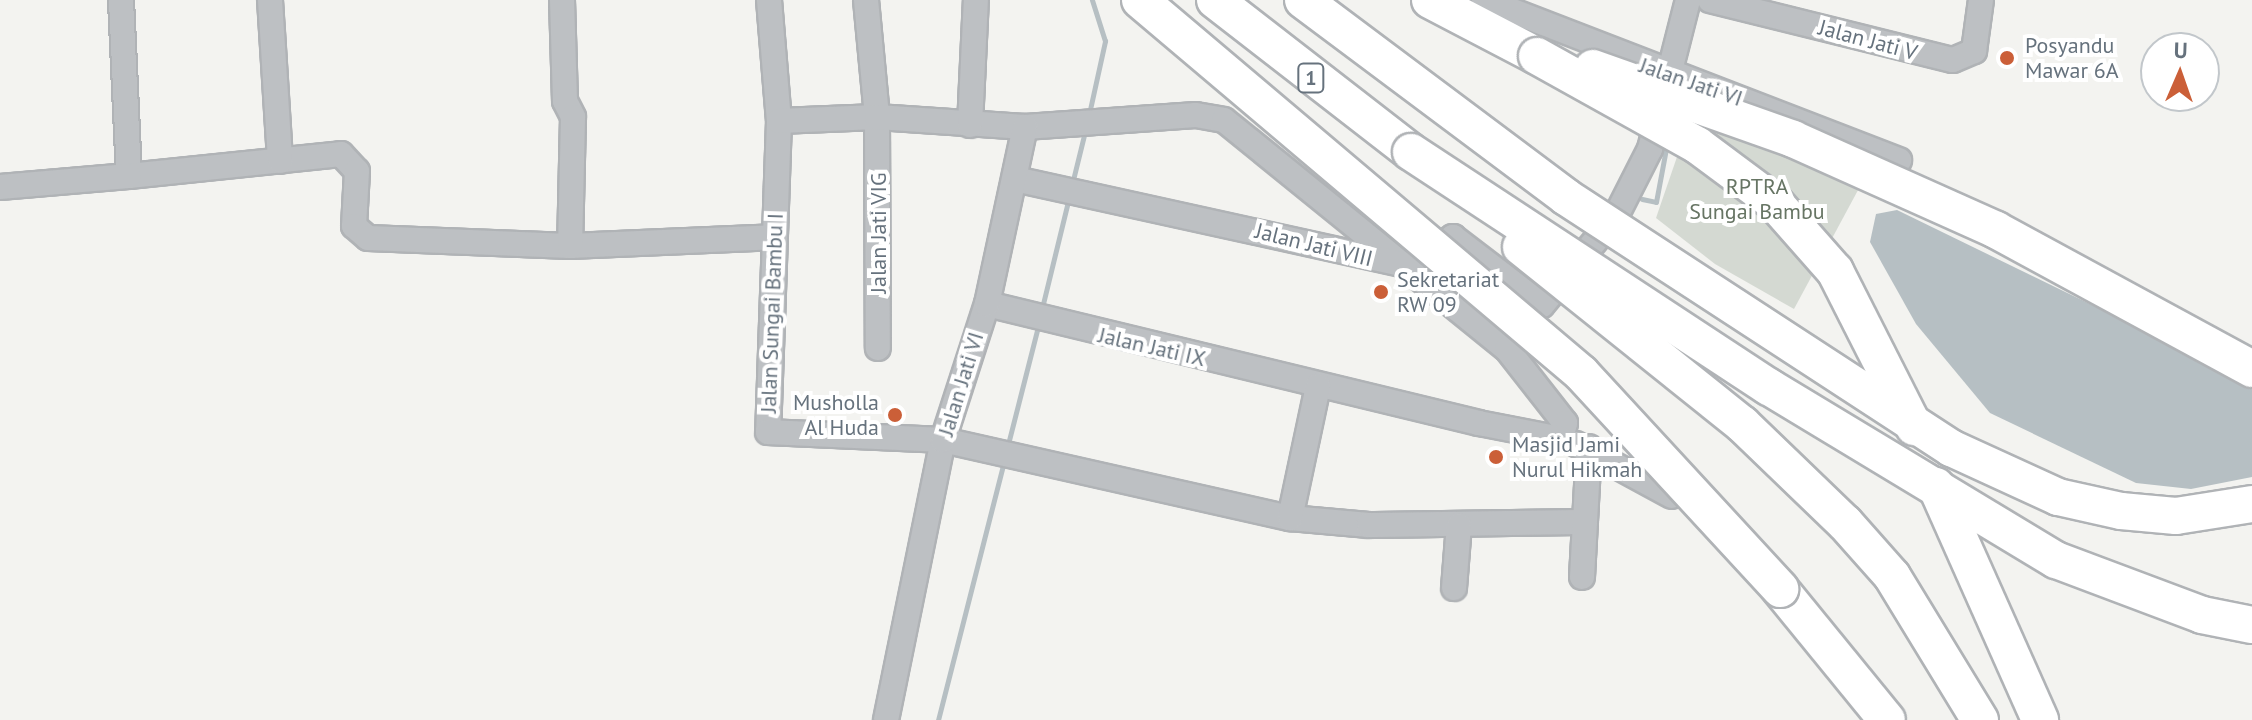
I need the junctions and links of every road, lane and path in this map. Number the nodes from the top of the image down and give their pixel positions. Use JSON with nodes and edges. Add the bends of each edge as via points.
{"nodes":[{"id":1,"x":121,"y":0,"type":"edge"},
{"id":2,"x":270,"y":0,"type":"edge"},
{"id":3,"x":562,"y":0,"type":"edge"},
{"id":4,"x":769,"y":0,"type":"edge"},
{"id":5,"x":866,"y":0,"type":"edge"},
{"id":6,"x":976,"y":0,"type":"edge"},
{"id":7,"x":1140,"y":0,"type":"edge"},
{"id":8,"x":1215,"y":0,"type":"edge"},
{"id":9,"x":1303,"y":0,"type":"edge"},
{"id":10,"x":1430,"y":0,"type":"edge"},
{"id":11,"x":1484,"y":0,"type":"edge"},
{"id":12,"x":1688,"y":0,"type":"edge"},
{"id":13,"x":1710,"y":0,"type":"edge"},
{"id":14,"x":1981,"y":0,"type":"edge"},
{"id":15,"x":1537,"y":56,"type":"junction"},
{"id":16,"x":1678,"y":73,"type":"junction"},
{"id":17,"x":877,"y":117,"type":"junction"},
{"id":18,"x":779,"y":121,"type":"junction"},
{"id":19,"x":970,"y":125,"type":"junction"},
{"id":20,"x":1025,"y":127,"type":"junction"},
{"id":21,"x":1411,"y":152,"type":"junction"},
{"id":22,"x":1899,"y":160,"type":"dead end"},
{"id":23,"x":280,"y":161,"type":"junction"},
{"id":24,"x":129,"y":176,"type":"junction"},
{"id":25,"x":1015,"y":179,"type":"junction"},
{"id":26,"x":0,"y":187,"type":"edge"},
{"id":27,"x":773,"y":237,"type":"junction"},
{"id":28,"x":570,"y":246,"type":"junction"},
{"id":29,"x":1413,"y":266,"type":"junction"},
{"id":30,"x":987,"y":304,"type":"junction"},
{"id":31,"x":1542,"y":305,"type":"junction"},
{"id":32,"x":878,"y":348,"type":"dead end"},
{"id":33,"x":1507,"y":349,"type":"junction"},
{"id":34,"x":2252,"y":369,"type":"edge"},
{"id":35,"x":1318,"y":386,"type":"junction"},
{"id":36,"x":1561,"y":439,"type":"junction"},
{"id":37,"x":943,"y":440,"type":"junction"},
{"id":38,"x":1589,"y":447,"type":"junction"},
{"id":39,"x":1672,"y":496,"type":"dead end"},
{"id":40,"x":2252,"y":504,"type":"edge"},
{"id":41,"x":1290,"y":518,"type":"junction"},
{"id":42,"x":1585,"y":522,"type":"junction"},
{"id":43,"x":1459,"y":525,"type":"junction"},
{"id":44,"x":1582,"y":577,"type":"dead end"},
{"id":45,"x":1454,"y":588,"type":"dead end"},
{"id":46,"x":2252,"y":625,"type":"edge"},
{"id":47,"x":886,"y":720,"type":"edge"},
{"id":48,"x":1887,"y":720,"type":"edge"},
{"id":49,"x":1980,"y":720,"type":"edge"},
{"id":50,"x":2040,"y":720,"type":"edge"}],
"edges":[{"from":1,"to":24,"type":"street"},
{"from":2,"to":23,"type":"street"},
{"from":3,"to":28,"type":"street","via":[[565,101],[573,117]]},
{"from":4,"to":18,"type":"street","name":"Jalan Sungai Bambu I"},
{"from":5,"to":17,"type":"street","name":"Jalan Jati VIG"},
{"from":6,"to":19,"type":"street"},
{"from":7,"to":48,"type":"highway","bridge":true,"via":[[1581,373],[1840,660]]},
{"from":8,"to":21,"type":"highway","number":"1"},
{"from":9,"to":40,"type":"highway","bridge":true,"via":[[1566,197],[1951,448],[2058,497],[2121,511],[2176,516]]},
{"from":10,"to":15,"type":"highway"},
{"from":11,"to":16,"type":"street","name":"Jalan Jati VI"},
{"from":12,"to":16,"type":"street"},
{"from":13,"to":14,"type":"street","name":"Jalan Jati V","via":[[1953,60],[1974,51]]},
{"from":15,"to":34,"type":"highway","bridge":true,"via":[[1604,71],[1793,139],[1996,230]]},
{"from":15,"to":50,"type":"highway","bridge":true,"via":[[1697,145],[1809,238],[1891,373]]},
{"from":16,"to":22,"type":"street","name":"Jalan Jati VI"},
{"from":16,"to":31,"type":"street","via":[[1650,149],[1616,216]]},
{"from":17,"to":18,"type":"street"},
{"from":17,"to":19,"type":"street"},
{"from":17,"to":32,"type":"street","name":"Jalan Jati VIG"},
{"from":18,"to":27,"type":"street","name":"Jalan Sungai Bambu I"},
{"from":19,"to":20,"type":"street"},
{"from":20,"to":25,"type":"street","name":"Jalan Jati VI"},
{"from":20,"to":29,"type":"street","via":[[1196,115],[1224,120]]},
{"from":21,"to":46,"type":"highway","bridge":true,"via":[[1782,396],[2056,560],[2173,606]]},
{"from":21,"to":49,"type":"highway","bridge":true,"via":[[1742,424],[1824,502],[1892,576]]},
{"from":23,"to":24,"type":"street"},
{"from":23,"to":28,"type":"street","via":[[346,155],[357,171],[354,226],[368,238]]},
{"from":24,"to":26,"type":"street"},
{"from":25,"to":29,"type":"street","name":"Jalan Jati VIII"},
{"from":25,"to":30,"type":"street","name":"Jalan Jati VI"},
{"from":27,"to":28,"type":"street"},
{"from":27,"to":37,"type":"street","name":"Jalan Sungai Bambu I","via":[[768,432]]},
{"from":29,"to":31,"type":"street","via":[[1453,237]]},
{"from":29,"to":33,"type":"street","name":"Jalan Jati VIII"},
{"from":30,"to":35,"type":"street","name":"Jalan Jati IX","via":[[1055,325]]},
{"from":30,"to":37,"type":"street","name":"Jalan Jati VI"},
{"from":31,"to":33,"type":"street"},
{"from":33,"to":36,"type":"street","name":"Jalan Jati VIII","via":[[1560,408]]},
{"from":35,"to":36,"type":"street","name":"Jalan Jati IX"},
{"from":35,"to":41,"type":"street"},
{"from":36,"to":38,"type":"street","name":"Jalan Jati IX"},
{"from":37,"to":41,"type":"street","name":"Jalan Sungai Bambu I"},
{"from":37,"to":47,"type":"street","name":"Jalan Jati VI"},
{"from":38,"to":39,"type":"street","name":"Jalan Jati IX"},
{"from":38,"to":42,"type":"street"},
{"from":41,"to":43,"type":"street","name":"Jalan Sungai Bambu I"},
{"from":42,"to":43,"type":"street","name":"Jalan Sungai Bambu I"},
{"from":42,"to":44,"type":"street"},
{"from":43,"to":45,"type":"street"}]}
